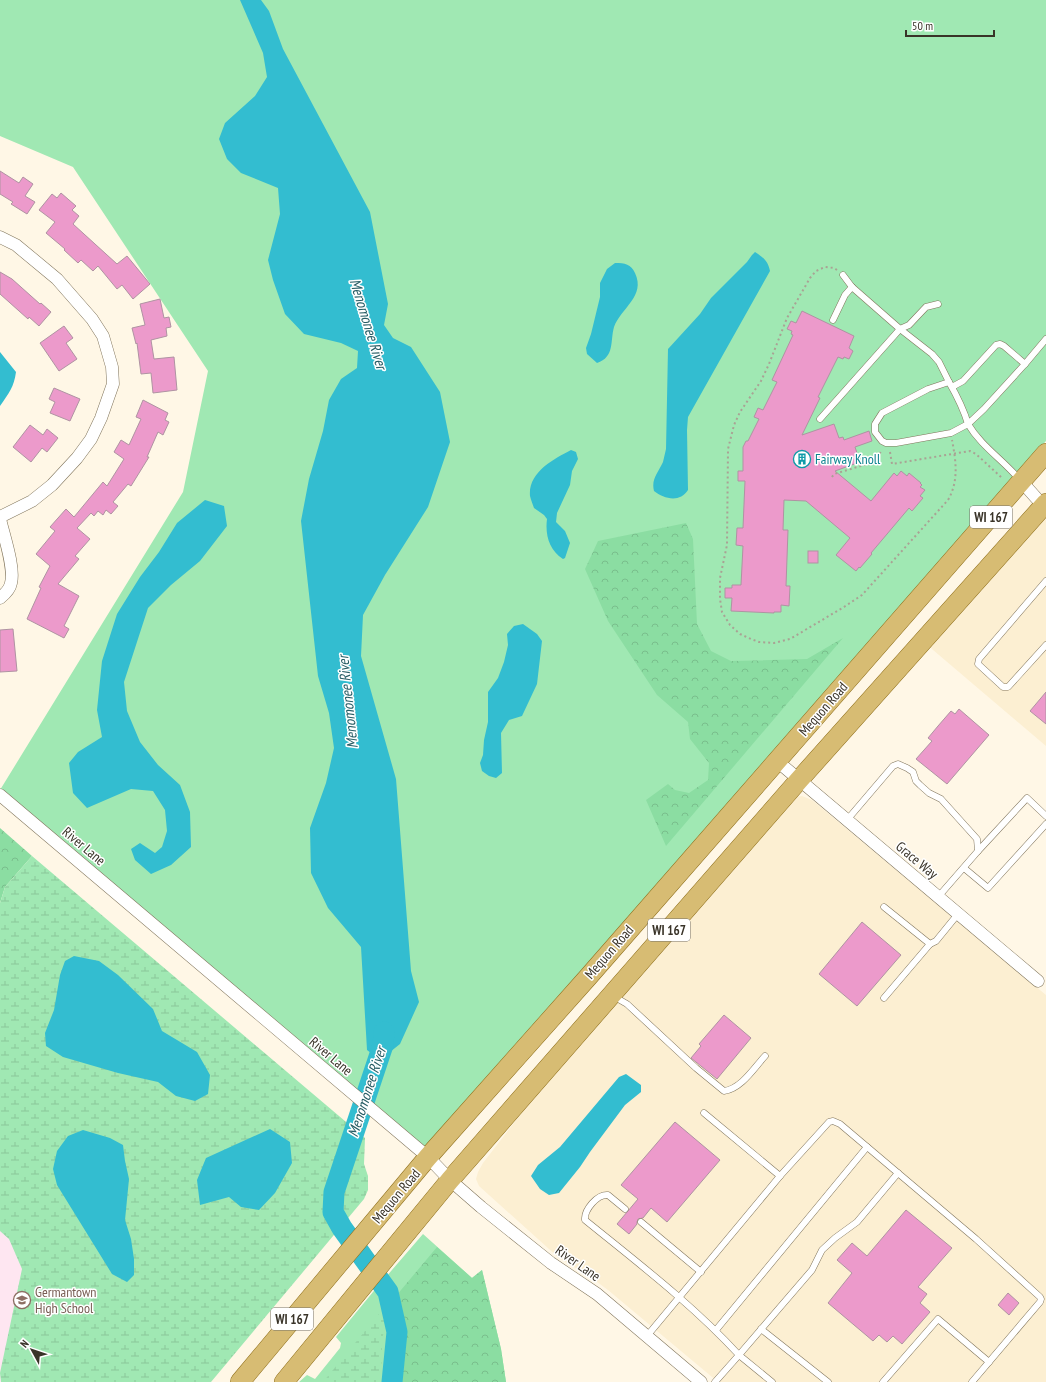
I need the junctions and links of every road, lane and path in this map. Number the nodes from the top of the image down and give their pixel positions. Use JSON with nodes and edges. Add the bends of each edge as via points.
{"nodes":[{"id":1,"x":0,"y":236,"type":"edge"},
{"id":2,"x":843,"y":275,"type":"joint"},
{"id":3,"x":852,"y":287,"type":"junction"},
{"id":4,"x":938,"y":304,"type":"dead end"},
{"id":5,"x":832,"y":320,"type":"dead end"},
{"id":6,"x":900,"y":329,"type":"junction"},
{"id":7,"x":1046,"y":339,"type":"edge"},
{"id":8,"x":1025,"y":364,"type":"junction"},
{"id":9,"x":950,"y":384,"type":"junction"},
{"id":10,"x":820,"y":419,"type":"dead end"},
{"id":11,"x":968,"y":424,"type":"junction"},
{"id":12,"x":951,"y":433,"type":"junction"},
{"id":13,"x":955,"y":453,"type":"junction"},
{"id":14,"x":1046,"y":453,"type":"edge"},
{"id":15,"x":832,"y":477,"type":"dead end"},
{"id":16,"x":1002,"y":478,"type":"dead end"},
{"id":17,"x":1022,"y":482,"type":"junction"},
{"id":18,"x":1045,"y":506,"type":"edge"},
{"id":19,"x":0,"y":518,"type":"edge"},
{"id":20,"x":1046,"y":581,"type":"edge"},
{"id":21,"x":0,"y":598,"type":"edge"},
{"id":22,"x":1046,"y":645,"type":"edge"},
{"id":23,"x":777,"y":761,"type":"junction"},
{"id":24,"x":799,"y":780,"type":"junction"},
{"id":25,"x":0,"y":795,"type":"edge"},
{"id":26,"x":1046,"y":816,"type":"edge"},
{"id":27,"x":847,"y":820,"type":"junction"},
{"id":28,"x":1046,"y":824,"type":"edge"},
{"id":29,"x":978,"y":851,"type":"junction"},
{"id":30,"x":964,"y":868,"type":"junction"},
{"id":31,"x":938,"y":897,"type":"junction"},
{"id":32,"x":884,"y":907,"type":"dead end"},
{"id":33,"x":958,"y":914,"type":"junction"},
{"id":34,"x":930,"y":944,"type":"junction"},
{"id":35,"x":589,"y":976,"type":"junction"},
{"id":36,"x":1038,"y":981,"type":"dead end"},
{"id":37,"x":611,"y":995,"type":"junction"},
{"id":38,"x":884,"y":998,"type":"dead end"},
{"id":39,"x":765,"y":1056,"type":"dead end"},
{"id":40,"x":704,"y":1113,"type":"dead end"},
{"id":41,"x":867,"y":1147,"type":"junction"},
{"id":42,"x":428,"y":1157,"type":"junction"},
{"id":43,"x":898,"y":1173,"type":"junction"},
{"id":44,"x":780,"y":1176,"type":"junction"},
{"id":45,"x":450,"y":1180,"type":"junction"},
{"id":46,"x":625,"y":1209,"type":"dead end"},
{"id":47,"x":641,"y":1222,"type":"dead end"},
{"id":48,"x":701,"y":1272,"type":"junction"},
{"id":49,"x":680,"y":1297,"type":"junction"},
{"id":50,"x":761,"y":1329,"type":"junction"},
{"id":51,"x":716,"y":1330,"type":"junction"},
{"id":52,"x":647,"y":1336,"type":"junction"},
{"id":53,"x":739,"y":1354,"type":"junction"},
{"id":54,"x":989,"y":1362,"type":"junction"},
{"id":55,"x":240,"y":1382,"type":"edge"},
{"id":56,"x":284,"y":1382,"type":"edge"},
{"id":57,"x":702,"y":1382,"type":"edge"},
{"id":58,"x":715,"y":1382,"type":"edge"},
{"id":59,"x":772,"y":1382,"type":"edge"},
{"id":60,"x":828,"y":1382,"type":"edge"},
{"id":61,"x":883,"y":1382,"type":"edge"},
{"id":62,"x":972,"y":1382,"type":"edge"}],
"edges":[{"from":1,"to":19,"type":"street","via":[[16,245],[57,279],[92,319],[103,336],[112,367],[113,384],[102,418],[91,440],[77,458],[52,485],[32,501]]},
{"from":2,"to":3,"type":"lane"},
{"from":2,"to":13,"type":"path","via":[[834,268],[825,267],[816,271],[810,278],[787,318],[761,381],[734,425],[728,449],[727,545],[720,578],[722,612],[730,625],[740,634],[759,642],[790,639],[862,595],[948,500],[953,492],[955,480]]},
{"from":3,"to":5,"type":"lane"},
{"from":3,"to":6,"type":"lane"},
{"from":4,"to":6,"type":"lane","via":[[926,308],[909,325]]},
{"from":6,"to":9,"type":"lane","via":[[932,354]]},
{"from":6,"to":10,"type":"lane"},
{"from":7,"to":8,"type":"lane"},
{"from":8,"to":9,"type":"lane","via":[[1004,346],[996,345],[963,381]]},
{"from":8,"to":11,"type":"lane"},
{"from":9,"to":11,"type":"lane","via":[[962,405]]},
{"from":9,"to":12,"type":"lane","via":[[928,390],[882,413],[875,424],[875,432],[886,443]]},
{"from":11,"to":12,"type":"lane"},
{"from":11,"to":17,"type":"lane","via":[[981,442]]},
{"from":12,"to":13,"type":"path"},
{"from":13,"to":15,"type":"path","via":[[892,464],[890,452],[881,450],[871,462],[834,474]]},
{"from":13,"to":16,"type":"path","via":[[973,452]]},
{"from":14,"to":17,"type":"main road","name":"Mequon Road","number":"WI 167"},
{"from":17,"to":18,"type":"street"},
{"from":17,"to":23,"type":"main road","name":"Mequon Road","number":"WI 167"},
{"from":18,"to":24,"type":"main road","name":"Mequon Road","number":"WI 167"},
{"from":19,"to":21,"type":"street","via":[[12,572],[11,584]]},
{"from":20,"to":22,"type":"lane","via":[[978,664],[1003,687],[1008,687]]},
{"from":23,"to":24,"type":"street","name":"Grace Way"},
{"from":23,"to":35,"type":"main road","name":"Mequon Road","number":"WI 167"},
{"from":24,"to":27,"type":"street","name":"Grace Way"},
{"from":24,"to":37,"type":"main road","name":"Mequon Road","number":"WI 167"},
{"from":25,"to":42,"type":"street","name":"River Lane"},
{"from":26,"to":29,"type":"lane","via":[[1027,798]]},
{"from":27,"to":29,"type":"lane","via":[[893,766],[902,764],[913,772],[920,785],[941,799],[977,839]]},
{"from":27,"to":31,"type":"street","name":"Grace Way"},
{"from":28,"to":30,"type":"lane","via":[[988,888]]},
{"from":29,"to":30,"type":"lane"},
{"from":30,"to":31,"type":"lane"},
{"from":31,"to":33,"type":"street","name":"Grace Way"},
{"from":32,"to":34,"type":"lane"},
{"from":33,"to":34,"type":"lane","via":[[936,941]]},
{"from":33,"to":36,"type":"street","name":"Grace Way"},
{"from":34,"to":38,"type":"lane"},
{"from":35,"to":37,"type":"main road"},
{"from":35,"to":42,"type":"main road","name":"Mequon Road","number":"WI 167"},
{"from":37,"to":39,"type":"lane","via":[[627,1004],[724,1091],[738,1086]]},
{"from":37,"to":45,"type":"main road","name":"Mequon Road","number":"WI 167"},
{"from":40,"to":44,"type":"lane"},
{"from":41,"to":43,"type":"lane"},
{"from":41,"to":44,"type":"lane","via":[[840,1124],[828,1122]]},
{"from":41,"to":51,"type":"lane"},
{"from":42,"to":45,"type":"street","name":"River Lane"},
{"from":42,"to":55,"type":"main road","name":"Mequon Road","number":"WI 167"},
{"from":43,"to":50,"type":"lane","via":[[857,1222],[822,1250],[812,1270]]},
{"from":43,"to":54,"type":"lane","via":[[976,1239],[1041,1299]]},
{"from":44,"to":48,"type":"lane"},
{"from":45,"to":52,"type":"street","name":"River Lane","via":[[551,1264],[597,1294]]},
{"from":45,"to":56,"type":"main road","name":"Mequon Road","number":"WI 167"},
{"from":46,"to":49,"type":"lane","via":[[608,1195],[599,1196],[586,1212],[584,1220]]},
{"from":47,"to":48,"type":"lane"},
{"from":48,"to":49,"type":"lane"},
{"from":49,"to":51,"type":"lane"},
{"from":49,"to":52,"type":"lane"},
{"from":50,"to":53,"type":"lane"},
{"from":50,"to":60,"type":"lane"},
{"from":51,"to":53,"type":"lane"},
{"from":52,"to":57,"type":"street","name":"River Lane"},
{"from":53,"to":58,"type":"lane"},
{"from":53,"to":59,"type":"lane"},
{"from":54,"to":61,"type":"lane","via":[[938,1319]]},
{"from":54,"to":62,"type":"lane"}]}
